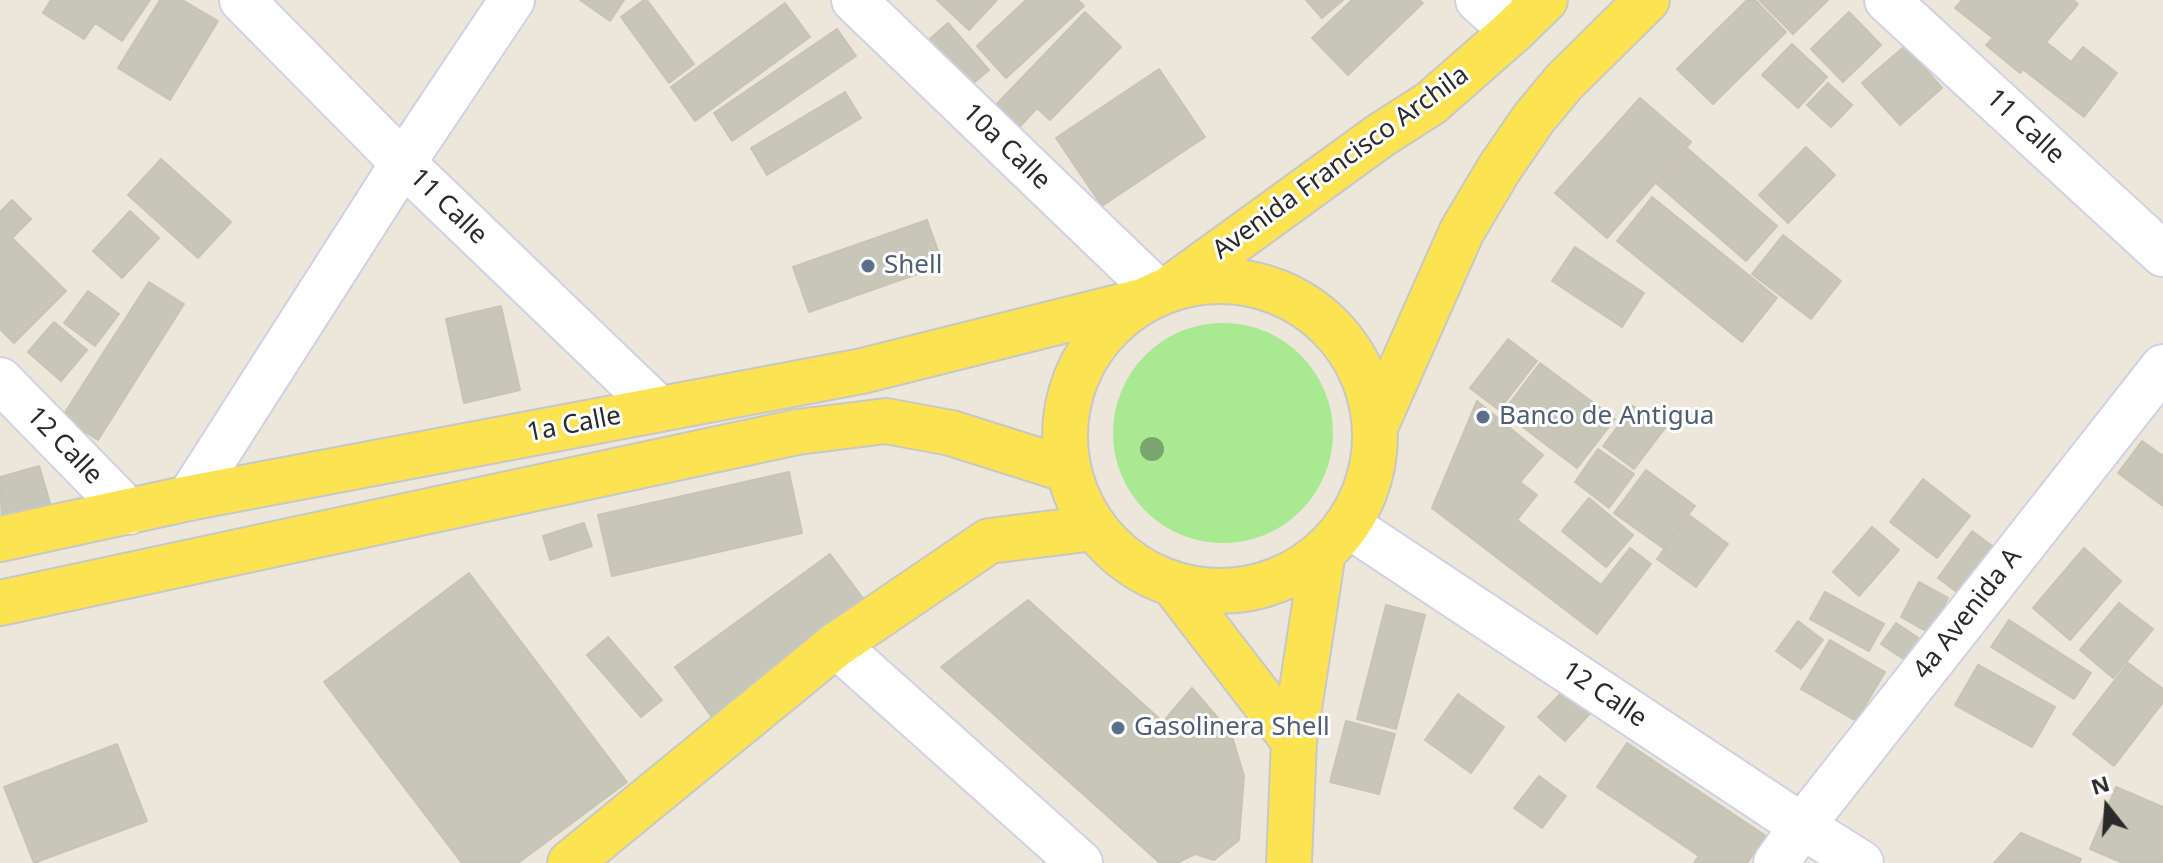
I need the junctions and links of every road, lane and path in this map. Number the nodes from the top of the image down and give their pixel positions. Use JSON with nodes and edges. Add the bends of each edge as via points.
{"nodes":[{"id":1,"x":242,"y":0,"type":"edge"},
{"id":2,"x":512,"y":0,"type":"edge"},
{"id":3,"x":854,"y":0,"type":"edge"},
{"id":4,"x":1478,"y":0,"type":"edge"},
{"id":5,"x":1545,"y":0,"type":"edge"},
{"id":6,"x":1647,"y":0,"type":"edge"},
{"id":7,"x":1887,"y":0,"type":"edge"},
{"id":8,"x":1513,"y":31,"type":"junction"},
{"id":9,"x":403,"y":163,"type":"junction"},
{"id":10,"x":2163,"y":254,"type":"edge"},
{"id":11,"x":1158,"y":294,"type":"junction"},
{"id":12,"x":2163,"y":367,"type":"edge"},
{"id":13,"x":0,"y":380,"type":"edge"},
{"id":14,"x":659,"y":409,"type":"junction"},
{"id":15,"x":1376,"y":425,"type":"junction"},
{"id":16,"x":1068,"y":470,"type":"junction"},
{"id":17,"x":189,"y":498,"type":"junction"},
{"id":18,"x":129,"y":512,"type":"junction"},
{"id":19,"x":1094,"y":528,"type":"junction"},
{"id":20,"x":1336,"y":538,"type":"junction"},
{"id":21,"x":0,"y":539,"type":"edge"},
{"id":22,"x":1173,"y":584,"type":"junction"},
{"id":23,"x":0,"y":603,"type":"edge"},
{"id":24,"x":836,"y":645,"type":"junction"},
{"id":25,"x":1294,"y":741,"type":"junction"},
{"id":26,"x":1802,"y":826,"type":"junction"},
{"id":27,"x":570,"y":863,"type":"edge"},
{"id":28,"x":1080,"y":863,"type":"edge"},
{"id":29,"x":1289,"y":863,"type":"edge"},
{"id":30,"x":1776,"y":863,"type":"edge"},
{"id":31,"x":1861,"y":863,"type":"edge"}],
"edges":[{"from":1,"to":9,"type":"street","name":"11 Calle"},
{"from":2,"to":9,"type":"street"},
{"from":3,"to":11,"type":"street","name":"10a Calle"},
{"from":4,"to":8,"type":"street"},
{"from":5,"to":8,"type":"main road","name":"Avenida Francisco Archila"},
{"from":6,"to":15,"type":"main road","via":[[1564,82],[1499,169],[1462,231]]},
{"from":7,"to":10,"type":"street","name":"11 Calle"},
{"from":8,"to":11,"type":"main road","name":"Avenida Francisco Archila","via":[[1431,103]]},
{"from":9,"to":14,"type":"street","name":"11 Calle"},
{"from":9,"to":17,"type":"street"},
{"from":11,"to":14,"type":"main road","name":"1a Calle","via":[[862,371]]},
{"from":11,"to":15,"type":"main road","name":"1a Calle","via":[[1205,281],[1267,287],[1322,317],[1360,366]]},
{"from":11,"to":16,"type":"main road","name":"Avenida Francisco Archila","via":[[1113,323],[1088,354],[1071,391],[1064,430]]},
{"from":12,"to":26,"type":"street","name":"4a Avenida A"},
{"from":13,"to":18,"type":"street","name":"12 Calle"},
{"from":14,"to":17,"type":"main road","name":"1a Calle"},
{"from":15,"to":20,"type":"main road","via":[[1365,494]]},
{"from":16,"to":19,"type":"main road","name":"Avenida Francisco Archila"},
{"from":16,"to":23,"type":"main road","name":"1a Calle","via":[[951,433],[886,421],[797,432]]},
{"from":17,"to":18,"type":"main road","name":"1a Calle"},
{"from":18,"to":21,"type":"main road","name":"1a Calle"},
{"from":19,"to":22,"type":"main road","via":[[1116,552]]},
{"from":19,"to":24,"type":"main road","via":[[989,541]]},
{"from":20,"to":22,"type":"main road","via":[[1290,574],[1253,588],[1212,592]]},
{"from":20,"to":25,"type":"main road"},
{"from":20,"to":26,"type":"street","name":"12 Calle"},
{"from":22,"to":25,"type":"main road"},
{"from":24,"to":27,"type":"main road"},
{"from":24,"to":28,"type":"street"},
{"from":25,"to":29,"type":"main road"},
{"from":26,"to":30,"type":"street","name":"4a Avenida A"},
{"from":26,"to":31,"type":"street","name":"12 Calle"}]}
